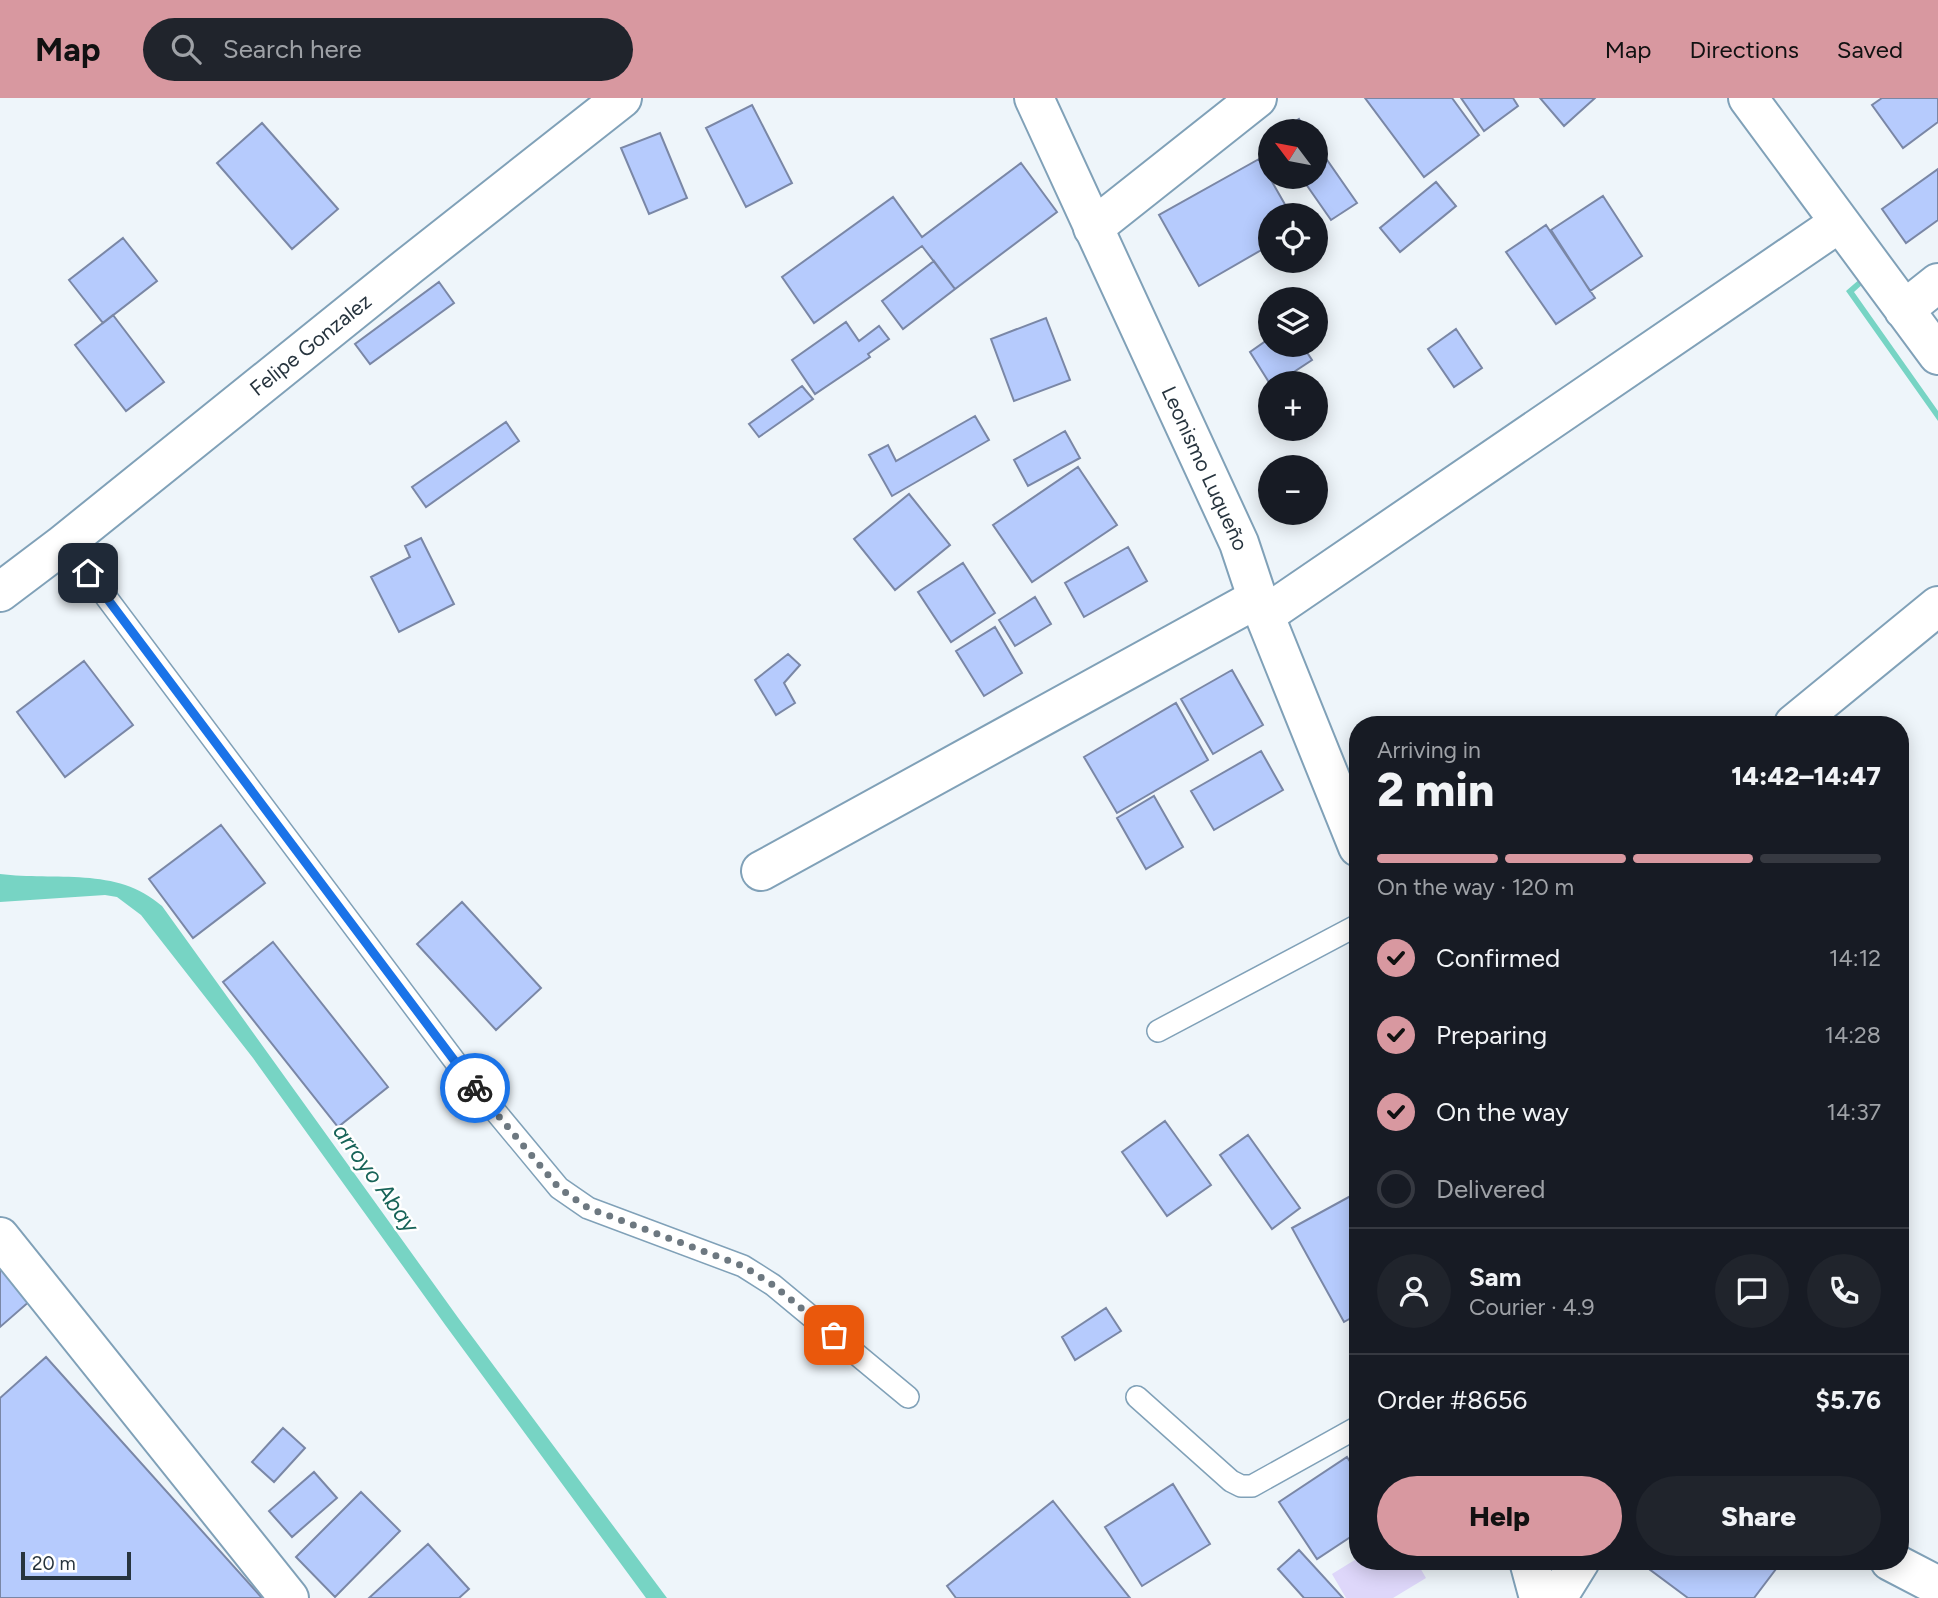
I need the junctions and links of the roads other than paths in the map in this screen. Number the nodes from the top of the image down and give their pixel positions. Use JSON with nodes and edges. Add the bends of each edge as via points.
{"nodes":[{"id":1,"x":622,"y":98,"type":"edge"},
{"id":2,"x":1034,"y":98,"type":"edge"},
{"id":3,"x":1257,"y":98,"type":"edge"},
{"id":4,"x":1748,"y":98,"type":"edge"},
{"id":5,"x":1839,"y":223,"type":"junction"},
{"id":6,"x":1093,"y":228,"type":"junction"},
{"id":7,"x":1938,"y":284,"type":"edge"},
{"id":8,"x":1904,"y":310,"type":"junction"},
{"id":9,"x":1938,"y":355,"type":"edge"},
{"id":10,"x":61,"y":546,"type":"junction"},
{"id":11,"x":0,"y":592,"type":"edge"},
{"id":12,"x":1938,"y":606,"type":"edge"},
{"id":13,"x":1262,"y":607,"type":"junction"},
{"id":14,"x":1804,"y":716,"type":"edge"},
{"id":15,"x":1349,"y":824,"type":"edge"},
{"id":16,"x":761,"y":872,"type":"dead end"},
{"id":17,"x":1349,"y":930,"type":"edge"},
{"id":18,"x":1158,"y":1031,"type":"dead end"},
{"id":19,"x":0,"y":1237,"type":"edge"},
{"id":20,"x":908,"y":1397,"type":"dead end"},
{"id":21,"x":1137,"y":1397,"type":"dead end"},
{"id":22,"x":1349,"y":1432,"type":"edge"},
{"id":23,"x":1531,"y":1570,"type":"edge"},
{"id":24,"x":1574,"y":1570,"type":"edge"},
{"id":25,"x":1907,"y":1570,"type":"edge"},
{"id":26,"x":1938,"y":1586,"type":"edge"},
{"id":27,"x":289,"y":1598,"type":"edge"},
{"id":28,"x":1539,"y":1598,"type":"edge"},
{"id":29,"x":1557,"y":1598,"type":"edge"}],
"edges":[{"from":1,"to":10,"type":"street","name":"Felipe Gonzalez"},
{"from":2,"to":6,"type":"street","name":"Leonismo Luqueño"},
{"from":3,"to":6,"type":"street"},
{"from":4,"to":5,"type":"street"},
{"from":5,"to":8,"type":"street"},
{"from":5,"to":13,"type":"street"},
{"from":6,"to":13,"type":"street","name":"Leonismo Luqueño","via":[[1239,543]]},
{"from":7,"to":8,"type":"street"},
{"from":8,"to":9,"type":"street"},
{"from":10,"to":11,"type":"street","name":"Felipe Gonzalez"},
{"from":10,"to":20,"type":"lane","via":[[88,573],[466,1076],[559,1188],[588,1208],[743,1266],[773,1285]]},
{"from":12,"to":14,"type":"street"},
{"from":13,"to":15,"type":"street","name":"Leonismo Luqueño"},
{"from":13,"to":16,"type":"street"},
{"from":17,"to":18,"type":"lane"},
{"from":19,"to":27,"type":"street"},
{"from":21,"to":22,"type":"lane","via":[[1241,1486],[1252,1486]]},
{"from":23,"to":28,"type":"street"},
{"from":24,"to":29,"type":"street"},
{"from":25,"to":26,"type":"street"}]}
